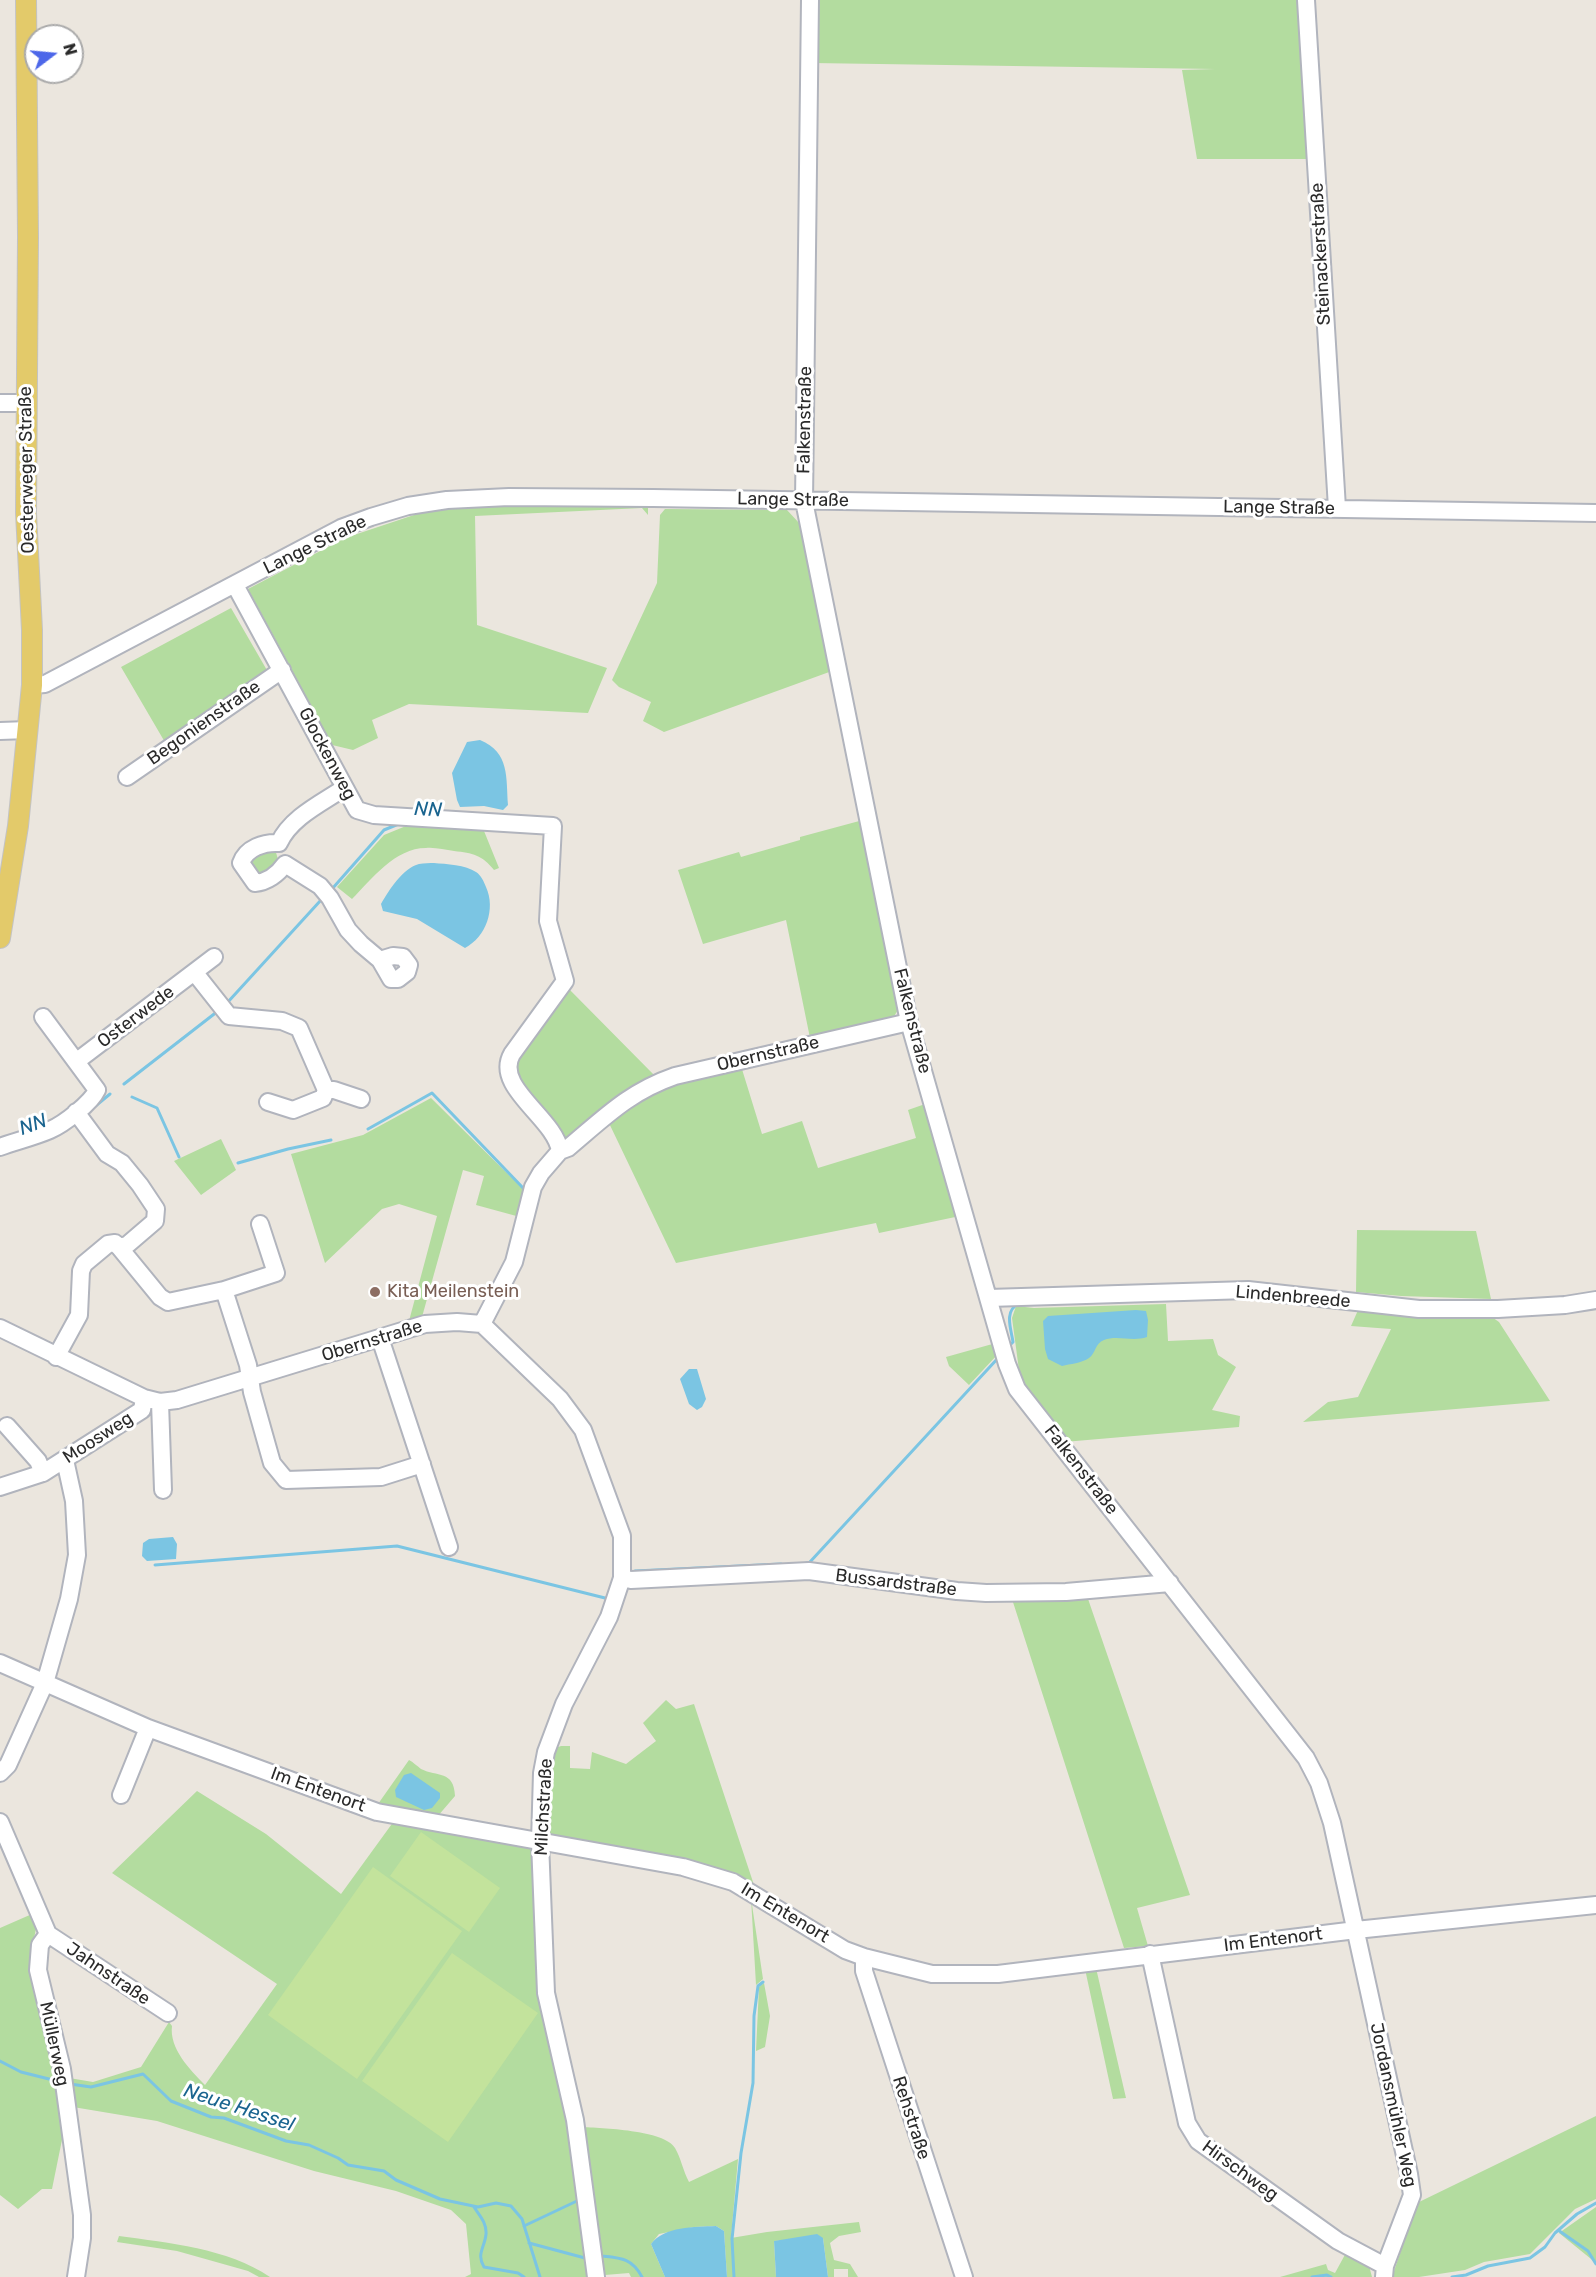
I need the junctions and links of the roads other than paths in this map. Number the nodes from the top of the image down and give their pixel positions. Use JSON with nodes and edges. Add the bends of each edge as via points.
{"nodes":[{"id":1,"x":26,"y":0,"type":"edge"},
{"id":2,"x":810,"y":0,"type":"edge"},
{"id":3,"x":1306,"y":0,"type":"edge"},
{"id":4,"x":0,"y":403,"type":"edge"},
{"id":5,"x":26,"y":403,"type":"junction"},
{"id":6,"x":804,"y":501,"type":"junction"},
{"id":7,"x":1336,"y":508,"type":"junction"},
{"id":8,"x":1596,"y":513,"type":"edge"},
{"id":9,"x":235,"y":585,"type":"junction"},
{"id":10,"x":282,"y":670,"type":"junction"},
{"id":11,"x":32,"y":685,"type":"junction"},
{"id":12,"x":28,"y":730,"type":"junction"},
{"id":13,"x":0,"y":731,"type":"edge"},
{"id":14,"x":127,"y":777,"type":"dead end"},
{"id":15,"x":344,"y":788,"type":"junction"},
{"id":16,"x":279,"y":843,"type":"junction"},
{"id":17,"x":285,"y":864,"type":"junction"},
{"id":18,"x":0,"y":938,"type":"edge"},
{"id":19,"x":214,"y":957,"type":"dead end"},
{"id":20,"x":380,"y":960,"type":"dead end"},
{"id":21,"x":195,"y":973,"type":"junction"},
{"id":22,"x":43,"y":1017,"type":"dead end"},
{"id":23,"x":909,"y":1022,"type":"junction"},
{"id":24,"x":77,"y":1061,"type":"junction"},
{"id":25,"x":326,"y":1090,"type":"junction"},
{"id":26,"x":361,"y":1099,"type":"dead end"},
{"id":27,"x":268,"y":1102,"type":"dead end"},
{"id":28,"x":76,"y":1112,"type":"junction"},
{"id":29,"x":0,"y":1147,"type":"edge"},
{"id":30,"x":560,"y":1151,"type":"junction"},
{"id":31,"x":260,"y":1224,"type":"dead end"},
{"id":32,"x":119,"y":1247,"type":"junction"},
{"id":33,"x":224,"y":1290,"type":"junction"},
{"id":34,"x":989,"y":1298,"type":"junction"},
{"id":35,"x":1596,"y":1300,"type":"edge"},
{"id":36,"x":483,"y":1324,"type":"junction"},
{"id":37,"x":0,"y":1328,"type":"edge"},
{"id":38,"x":380,"y":1338,"type":"junction"},
{"id":39,"x":56,"y":1357,"type":"junction"},
{"id":40,"x":249,"y":1378,"type":"junction"},
{"id":41,"x":152,"y":1400,"type":"junction"},
{"id":42,"x":7,"y":1426,"type":"dead end"},
{"id":43,"x":65,"y":1460,"type":"junction"},
{"id":44,"x":422,"y":1464,"type":"junction"},
{"id":45,"x":43,"y":1473,"type":"junction"},
{"id":46,"x":0,"y":1487,"type":"edge"},
{"id":47,"x":163,"y":1490,"type":"dead end"},
{"id":48,"x":449,"y":1547,"type":"dead end"},
{"id":49,"x":622,"y":1578,"type":"junction"},
{"id":50,"x":1170,"y":1583,"type":"junction"},
{"id":51,"x":0,"y":1663,"type":"edge"},
{"id":52,"x":45,"y":1683,"type":"junction"},
{"id":53,"x":148,"y":1728,"type":"junction"},
{"id":54,"x":0,"y":1773,"type":"edge"},
{"id":55,"x":121,"y":1795,"type":"dead end"},
{"id":56,"x":0,"y":1822,"type":"edge"},
{"id":57,"x":540,"y":1842,"type":"junction"},
{"id":58,"x":1596,"y":1905,"type":"edge"},
{"id":59,"x":1356,"y":1930,"type":"junction"},
{"id":60,"x":48,"y":1934,"type":"junction"},
{"id":61,"x":1150,"y":1954,"type":"junction"},
{"id":62,"x":864,"y":1957,"type":"junction"},
{"id":63,"x":168,"y":2013,"type":"dead end"},
{"id":64,"x":1384,"y":2271,"type":"edge"},
{"id":65,"x":76,"y":2277,"type":"edge"},
{"id":66,"x":596,"y":2277,"type":"edge"},
{"id":67,"x":964,"y":2277,"type":"edge"}],
"edges":[{"from":1,"to":5,"type":"main road","name":"Oesterweger Straße"},
{"from":2,"to":6,"type":"street","name":"Falkenstraße"},
{"from":3,"to":7,"type":"street","name":"Steinackerstraße"},
{"from":4,"to":5,"type":"street"},
{"from":5,"to":11,"type":"main road","name":"Oesterweger Straße"},
{"from":6,"to":7,"type":"street","name":"Lange Straße"},
{"from":6,"to":9,"type":"street","name":"Lange Straße","via":[[509,497],[447,500],[408,506],[341,528]]},
{"from":6,"to":23,"type":"street","name":"Falkenstraße"},
{"from":7,"to":8,"type":"street","name":"Lange Straße"},
{"from":9,"to":10,"type":"street","name":"Glockenweg"},
{"from":9,"to":11,"type":"street","name":"Lange Straße","via":[[45,684]]},
{"from":10,"to":14,"type":"street","name":"Begonienstraße"},
{"from":10,"to":15,"type":"street","name":"Glockenweg"},
{"from":11,"to":12,"type":"main road","name":"Oesterweger Straße"},
{"from":12,"to":13,"type":"street"},
{"from":12,"to":18,"type":"main road","name":"Oesterweger Straße"},
{"from":15,"to":16,"type":"street","via":[[292,824]]},
{"from":15,"to":30,"type":"street","name":"Glockenweg","via":[[357,810],[374,814],[553,826],[548,921],[565,981],[512,1054],[507,1069],[512,1083],[550,1127]]},
{"from":16,"to":17,"type":"street"},
{"from":16,"to":17,"type":"street","via":[[257,846],[243,856],[241,863],[255,883],[262,883]]},
{"from":17,"to":20,"type":"street","via":[[320,886],[348,930]]},
{"from":19,"to":21,"type":"street","name":"Osterwede"},
{"from":21,"to":24,"type":"street","name":"Osterwede"},
{"from":21,"to":25,"type":"street","via":[[229,1016],[282,1021],[299,1028]]},
{"from":22,"to":24,"type":"street"},
{"from":23,"to":30,"type":"street","name":"Obernstraße","via":[[714,1066],[650,1085],[623,1101]]},
{"from":23,"to":34,"type":"street","name":"Falkenstraße"},
{"from":24,"to":28,"type":"street","via":[[97,1090]]},
{"from":25,"to":26,"type":"street"},
{"from":25,"to":27,"type":"street","via":[[323,1098],[293,1110]]},
{"from":28,"to":29,"type":"street","via":[[51,1130]]},
{"from":28,"to":32,"type":"street","via":[[107,1154],[122,1162],[156,1209],[155,1221],[127,1245]]},
{"from":30,"to":36,"type":"street","name":"Obernstraße","via":[[533,1187],[514,1262]]},
{"from":31,"to":33,"type":"street","via":[[276,1273]]},
{"from":32,"to":33,"type":"street","via":[[160,1298],[168,1302]]},
{"from":32,"to":39,"type":"street","via":[[108,1244],[84,1264],[78,1315]]},
{"from":33,"to":40,"type":"street"},
{"from":34,"to":35,"type":"street","name":"Lindenbreede","via":[[1248,1290],[1419,1309],[1498,1309]]},
{"from":34,"to":50,"type":"street","name":"Falkenstraße","via":[[1017,1389]]},
{"from":36,"to":38,"type":"street","name":"Obernstraße","via":[[425,1324]]},
{"from":36,"to":49,"type":"street","name":"Milchstraße","via":[[560,1399],[583,1430],[622,1536]]},
{"from":37,"to":39,"type":"street"},
{"from":38,"to":40,"type":"street","name":"Obernstraße"},
{"from":38,"to":44,"type":"street"},
{"from":39,"to":41,"type":"street"},
{"from":40,"to":41,"type":"street","name":"Obernstraße","via":[[177,1400]]},
{"from":40,"to":44,"type":"street","via":[[272,1462],[286,1480],[381,1477]]},
{"from":41,"to":43,"type":"street","name":"Moosweg"},
{"from":41,"to":47,"type":"street"},
{"from":42,"to":45,"type":"street","name":"Moosweg","via":[[38,1461]]},
{"from":43,"to":45,"type":"street","name":"Moosweg"},
{"from":43,"to":52,"type":"street","via":[[74,1501],[77,1555]]},
{"from":44,"to":48,"type":"street"},
{"from":45,"to":46,"type":"street","name":"Moosweg"},
{"from":49,"to":50,"type":"street","name":"Bussardstraße","via":[[809,1571],[986,1593],[1066,1592]]},
{"from":49,"to":57,"type":"street","name":"Milchstraße","via":[[609,1617],[564,1704],[546,1752]]},
{"from":50,"to":59,"type":"street","name":"Falkenstraße","via":[[1306,1758],[1332,1822]]},
{"from":51,"to":52,"type":"street","name":"Im Entenort"},
{"from":52,"to":53,"type":"street","name":"Im Entenort"},
{"from":52,"to":54,"type":"street","via":[[8,1765]]},
{"from":53,"to":55,"type":"street"},
{"from":53,"to":57,"type":"street","name":"Im Entenort","via":[[377,1812]]},
{"from":56,"to":60,"type":"street"},
{"from":57,"to":62,"type":"street","name":"Im Entenort","via":[[682,1867],[733,1882]]},
{"from":57,"to":66,"type":"street","name":"Milchstraße","via":[[546,1993],[575,2120]]},
{"from":58,"to":59,"type":"street","name":"Im Entenort"},
{"from":59,"to":61,"type":"street","name":"Im Entenort"},
{"from":59,"to":64,"type":"street","name":"Jordansmühler Weg","via":[[1412,2195]]},
{"from":60,"to":63,"type":"street","name":"Jahnstraße"},
{"from":60,"to":65,"type":"street","name":"Müllerweg","via":[[40,1945],[38,1970],[64,2083],[82,2215]]},
{"from":61,"to":62,"type":"street","name":"Im Entenort","via":[[998,1974],[932,1974]]},
{"from":61,"to":64,"type":"street","name":"Hirschweg","via":[[1187,2123],[1198,2141]]},
{"from":62,"to":67,"type":"street","name":"Rehstraße","via":[[864,1971]]}]}
